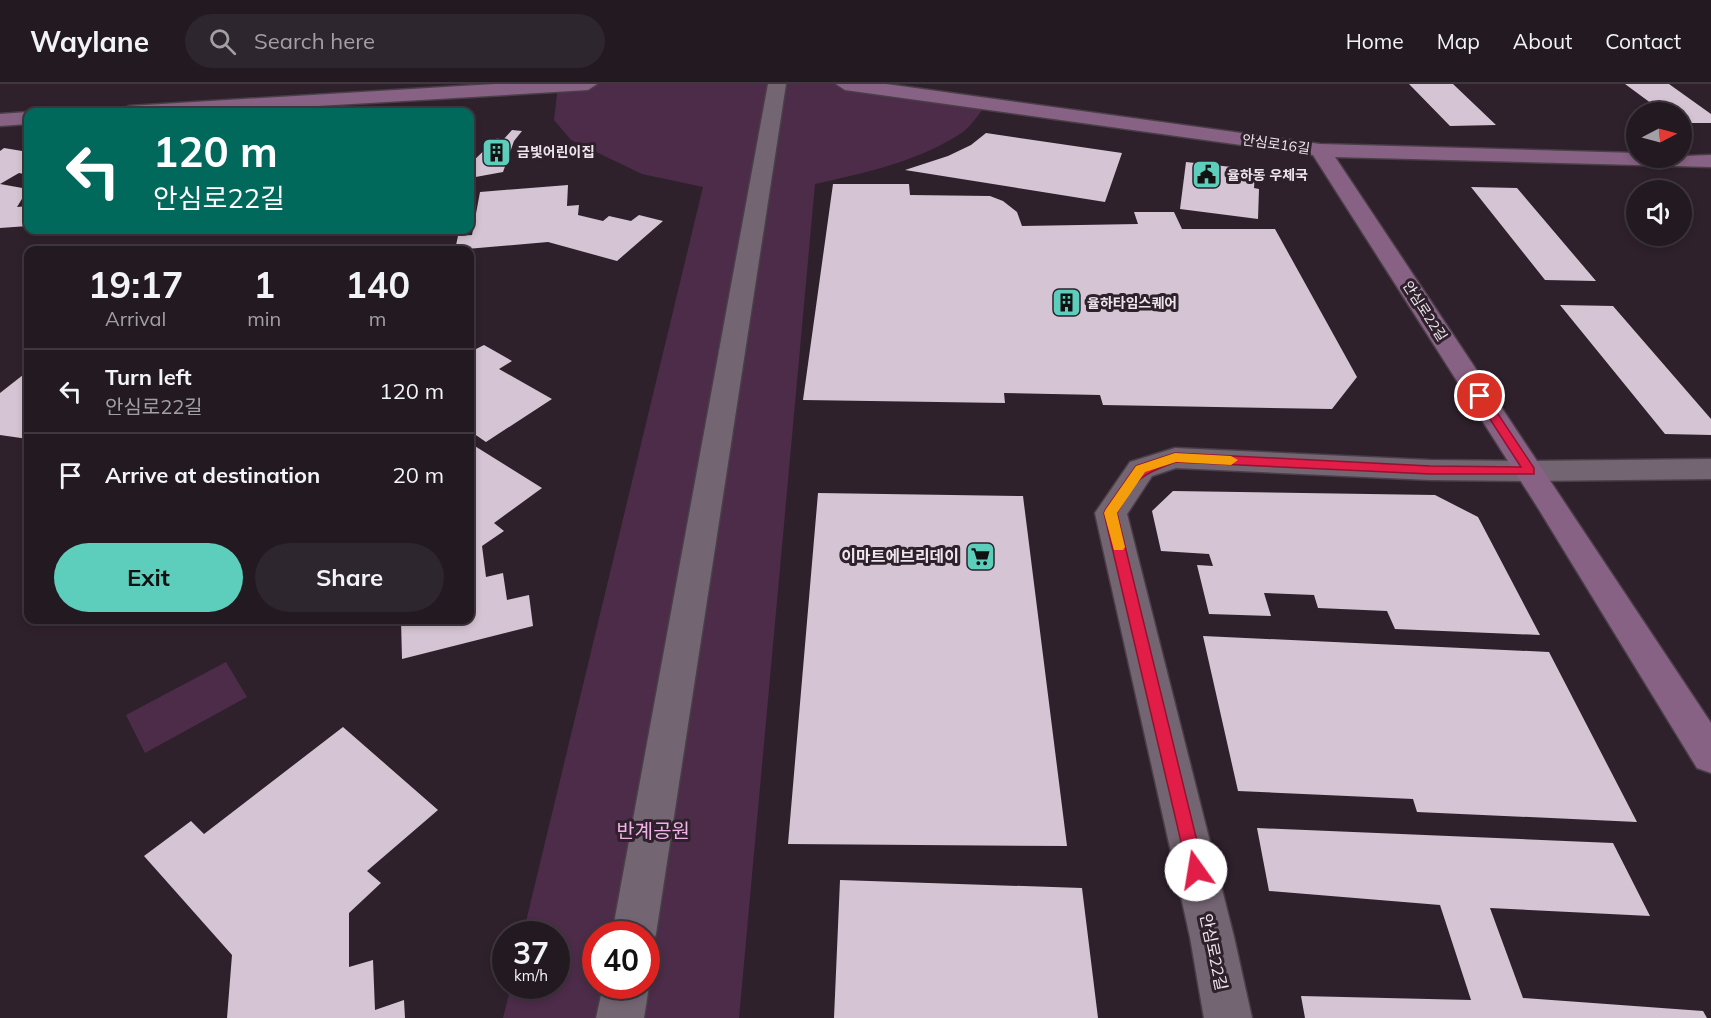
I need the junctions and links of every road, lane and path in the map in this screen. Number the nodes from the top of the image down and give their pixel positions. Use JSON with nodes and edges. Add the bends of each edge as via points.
{"nodes":[{"id":1,"x":588,"y":84,"type":"edge"},
{"id":2,"x":777,"y":84,"type":"edge"},
{"id":3,"x":845,"y":84,"type":"edge"},
{"id":4,"x":195,"y":108,"type":"edge"},
{"id":5,"x":24,"y":118,"type":"edge"},
{"id":6,"x":0,"y":120,"type":"edge"},
{"id":7,"x":1320,"y":150,"type":"junction"},
{"id":8,"x":1711,"y":161,"type":"edge"},
{"id":9,"x":1711,"y":469,"type":"edge"},
{"id":10,"x":1530,"y":471,"type":"junction"},
{"id":11,"x":1711,"y":756,"type":"edge"},
{"id":12,"x":636,"y":921,"type":"edge"},
{"id":13,"x":624,"y":999,"type":"edge"},
{"id":14,"x":620,"y":1018,"type":"edge"},
{"id":15,"x":1228,"y":1018,"type":"edge"}],
"edges":[{"from":1,"to":4,"type":"main road"},
{"from":2,"to":12,"type":"street"},
{"from":3,"to":7,"type":"main road","name":"안심로16길"},
{"from":5,"to":6,"type":"main road"},
{"from":7,"to":8,"type":"main road","name":"안심로16길"},
{"from":7,"to":10,"type":"main road","name":"안심로22길"},
{"from":9,"to":10,"type":"street"},
{"from":10,"to":11,"type":"main road","name":"안심로22길"},
{"from":10,"to":15,"type":"street","name":"안심로22길","via":[[1175,458],[1141,469],[1111,513]]},
{"from":13,"to":14,"type":"street"}]}
